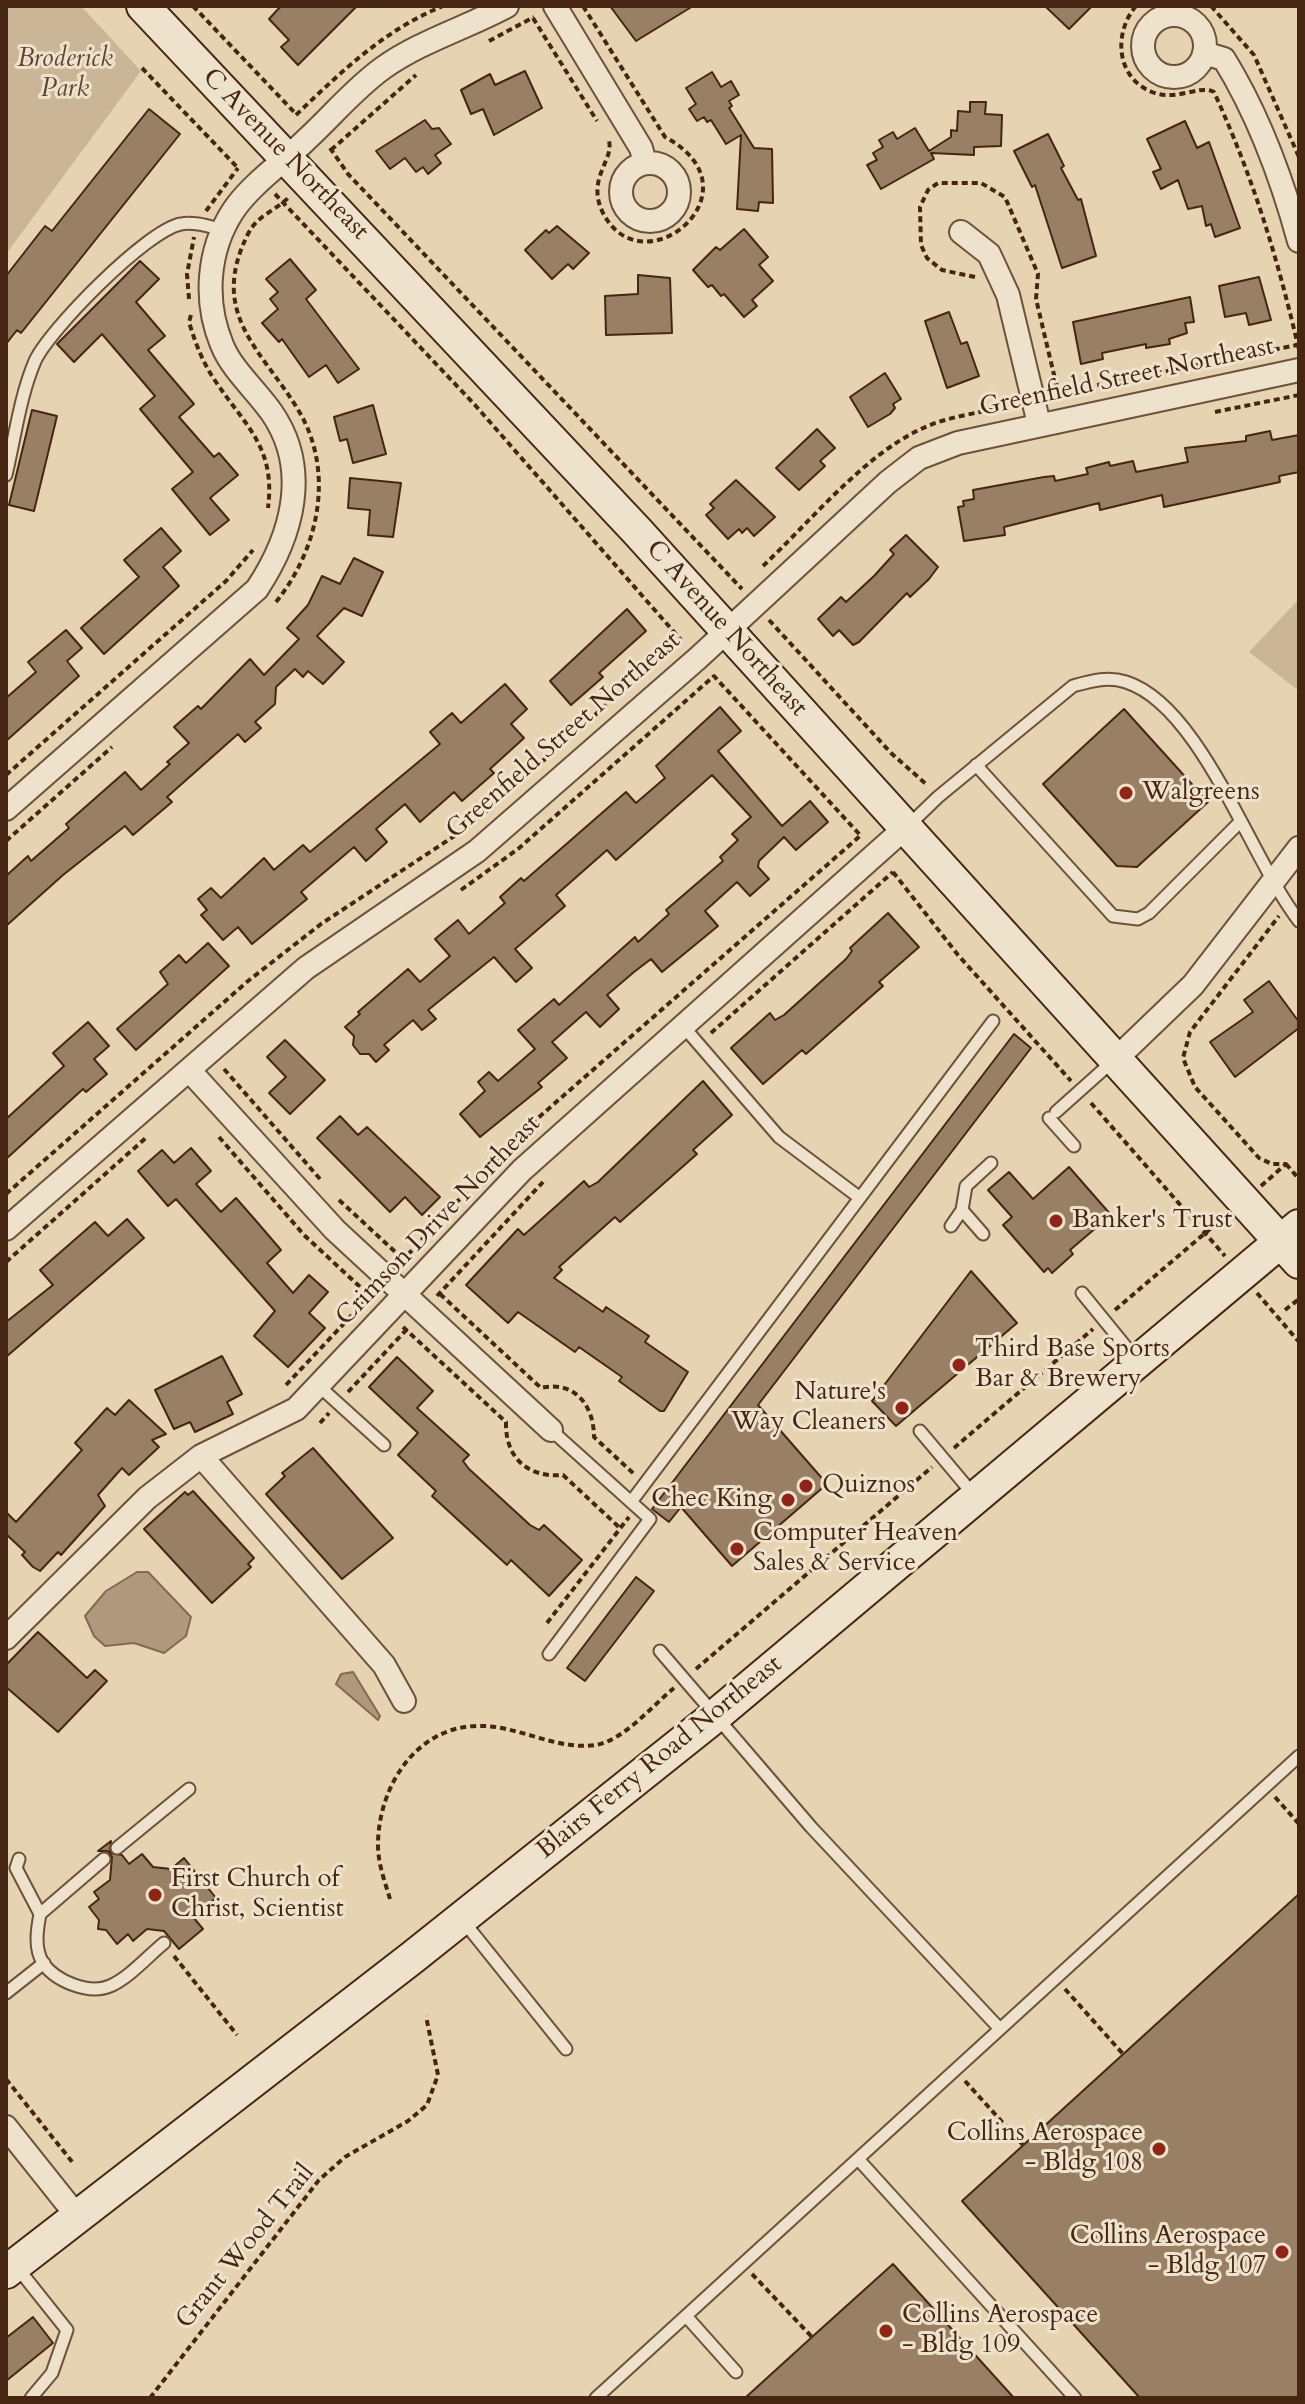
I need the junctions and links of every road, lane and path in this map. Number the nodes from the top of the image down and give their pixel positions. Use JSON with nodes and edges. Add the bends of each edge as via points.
{"nodes":[{"id":1,"x":143,"y":6,"type":"edge"},
{"id":2,"x":193,"y":6,"type":"edge"},
{"id":3,"x":507,"y":6,"type":"edge"},
{"id":4,"x":1136,"y":6,"type":"edge"},
{"id":5,"x":547,"y":10,"type":"edge"},
{"id":6,"x":475,"y":46,"type":"dead end"},
{"id":7,"x":1204,"y":53,"type":"dead end"},
{"id":8,"x":142,"y":68,"type":"dead end"},
{"id":9,"x":423,"y":70,"type":"dead end"},
{"id":10,"x":297,"y":116,"type":"dead end"},
{"id":11,"x":288,"y":158,"type":"junction"},
{"id":12,"x":645,"y":163,"type":"dead end"},
{"id":13,"x":238,"y":168,"type":"junction"},
{"id":14,"x":247,"y":173,"type":"dead end"},
{"id":15,"x":274,"y":193,"type":"dead end"},
{"id":16,"x":283,"y":203,"type":"junction"},
{"id":17,"x":199,"y":225,"type":"junction"},
{"id":18,"x":224,"y":230,"type":"junction"},
{"id":19,"x":961,"y":232,"type":"dead end"},
{"id":20,"x":1299,"y":241,"type":"edge"},
{"id":21,"x":1299,"y":347,"type":"edge"},
{"id":22,"x":1299,"y":370,"type":"edge"},
{"id":23,"x":1051,"y":395,"type":"dead end"},
{"id":24,"x":1299,"y":395,"type":"edge"},
{"id":25,"x":1213,"y":412,"type":"dead end"},
{"id":26,"x":1039,"y":424,"type":"junction"},
{"id":27,"x":6,"y":475,"type":"edge"},
{"id":28,"x":265,"y":518,"type":"dead end"},
{"id":29,"x":255,"y":545,"type":"dead end"},
{"id":30,"x":739,"y":587,"type":"dead end"},
{"id":31,"x":781,"y":611,"type":"dead end"},
{"id":32,"x":265,"y":612,"type":"dead end"},
{"id":33,"x":728,"y":631,"type":"junction"},
{"id":34,"x":686,"y":645,"type":"dead end"},
{"id":35,"x":709,"y":671,"type":"dead end"},
{"id":36,"x":119,"y":741,"type":"dead end"},
{"id":37,"x":976,"y":765,"type":"junction"},
{"id":38,"x":6,"y":775,"type":"edge"},
{"id":39,"x":924,"y":781,"type":"dead end"},
{"id":40,"x":6,"y":809,"type":"edge"},
{"id":41,"x":1241,"y":821,"type":"junction"},
{"id":42,"x":905,"y":828,"type":"junction"},
{"id":43,"x":860,"y":836,"type":"junction"},
{"id":44,"x":6,"y":841,"type":"edge"},
{"id":45,"x":865,"y":841,"type":"dead end"},
{"id":46,"x":1299,"y":848,"type":"edge"},
{"id":47,"x":1271,"y":881,"type":"junction"},
{"id":48,"x":1299,"y":921,"type":"edge"},
{"id":49,"x":1270,"y":927,"type":"dead end"},
{"id":50,"x":993,"y":1021,"type":"dead end"},
{"id":51,"x":683,"y":1026,"type":"junction"},
{"id":52,"x":698,"y":1044,"type":"junction"},
{"id":53,"x":1117,"y":1058,"type":"junction"},
{"id":54,"x":224,"y":1069,"type":"dead end"},
{"id":55,"x":189,"y":1070,"type":"junction"},
{"id":56,"x":1080,"y":1090,"type":"junction"},
{"id":57,"x":152,"y":1133,"type":"dead end"},
{"id":58,"x":216,"y":1134,"type":"dead end"},
{"id":59,"x":1074,"y":1146,"type":"dead end"},
{"id":60,"x":991,"y":1163,"type":"dead end"},
{"id":61,"x":1286,"y":1164,"type":"junction"},
{"id":62,"x":1274,"y":1175,"type":"dead end"},
{"id":63,"x":1299,"y":1179,"type":"edge"},
{"id":64,"x":545,"y":1180,"type":"dead end"},
{"id":65,"x":327,"y":1187,"type":"dead end"},
{"id":66,"x":337,"y":1198,"type":"dead end"},
{"id":67,"x":860,"y":1198,"type":"junction"},
{"id":68,"x":962,"y":1210,"type":"junction"},
{"id":69,"x":951,"y":1226,"type":"dead end"},
{"id":70,"x":6,"y":1229,"type":"edge"},
{"id":71,"x":983,"y":1234,"type":"dead end"},
{"id":72,"x":1293,"y":1243,"type":"edge"},
{"id":73,"x":404,"y":1260,"type":"junction"},
{"id":74,"x":6,"y":1262,"type":"edge"},
{"id":75,"x":411,"y":1266,"type":"dead end"},
{"id":76,"x":397,"y":1267,"type":"dead end"},
{"id":77,"x":432,"y":1286,"type":"dead end"},
{"id":78,"x":377,"y":1289,"type":"dead end"},
{"id":79,"x":1082,"y":1293,"type":"dead end"},
{"id":80,"x":404,"y":1294,"type":"junction"},
{"id":81,"x":439,"y":1294,"type":"junction"},
{"id":82,"x":370,"y":1296,"type":"junction"},
{"id":83,"x":1299,"y":1299,"type":"edge"},
{"id":84,"x":432,"y":1301,"type":"dead end"},
{"id":85,"x":1285,"y":1310,"type":"dead end"},
{"id":86,"x":1272,"y":1311,"type":"dead end"},
{"id":87,"x":1104,"y":1320,"type":"junction"},
{"id":88,"x":399,"y":1322,"type":"dead end"},
{"id":89,"x":413,"y":1323,"type":"dead end"},
{"id":90,"x":406,"y":1329,"type":"junction"},
{"id":91,"x":1299,"y":1342,"type":"edge"},
{"id":92,"x":1138,"y":1361,"type":"junction"},
{"id":93,"x":286,"y":1385,"type":"dead end"},
{"id":94,"x":320,"y":1387,"type":"junction"},
{"id":95,"x":338,"y":1404,"type":"junction"},
{"id":96,"x":320,"y":1423,"type":"dead end"},
{"id":97,"x":551,"y":1430,"type":"joint"},
{"id":98,"x":920,"y":1431,"type":"dead end"},
{"id":99,"x":384,"y":1445,"type":"dead end"},
{"id":100,"x":201,"y":1456,"type":"junction"},
{"id":101,"x":943,"y":1458,"type":"junction"},
{"id":102,"x":630,"y":1470,"type":"dead end"},
{"id":103,"x":976,"y":1498,"type":"junction"},
{"id":104,"x":631,"y":1502,"type":"junction"},
{"id":105,"x":626,"y":1521,"type":"dead end"},
{"id":106,"x":620,"y":1528,"type":"junction"},
{"id":107,"x":547,"y":1623,"type":"dead end"},
{"id":108,"x":6,"y":1638,"type":"edge"},
{"id":109,"x":660,"y":1651,"type":"dead end"},
{"id":110,"x":549,"y":1654,"type":"dead end"},
{"id":111,"x":683,"y":1680,"type":"junction"},
{"id":112,"x":404,"y":1701,"type":"dead end"},
{"id":113,"x":714,"y":1717,"type":"junction"},
{"id":114,"x":1299,"y":1756,"type":"edge"},
{"id":115,"x":1265,"y":1787,"type":"junction"},
{"id":116,"x":189,"y":1789,"type":"dead end"},
{"id":117,"x":1299,"y":1824,"type":"edge"},
{"id":118,"x":117,"y":1848,"type":"dead end"},
{"id":119,"x":19,"y":1859,"type":"dead end"},
{"id":120,"x":104,"y":1859,"type":"dead end"},
{"id":121,"x":390,"y":1899,"type":"dead end"},
{"id":122,"x":40,"y":1914,"type":"junction"},
{"id":123,"x":461,"y":1919,"type":"junction"},
{"id":124,"x":168,"y":1948,"type":"joint"},
{"id":125,"x":44,"y":1963,"type":"junction"},
{"id":126,"x":1056,"y":1978,"type":"junction"},
{"id":127,"x":6,"y":1993,"type":"edge"},
{"id":128,"x":426,"y":2016,"type":"dead end"},
{"id":129,"x":1000,"y":2029,"type":"junction"},
{"id":130,"x":237,"y":2035,"type":"dead end"},
{"id":131,"x":566,"y":2049,"type":"dead end"},
{"id":132,"x":1123,"y":2054,"type":"dead end"},
{"id":133,"x":955,"y":2070,"type":"junction"},
{"id":134,"x":6,"y":2079,"type":"edge"},
{"id":135,"x":6,"y":2127,"type":"edge"},
{"id":136,"x":1023,"y":2145,"type":"dead end"},
{"id":137,"x":858,"y":2159,"type":"junction"},
{"id":138,"x":73,"y":2163,"type":"dead end"},
{"id":139,"x":77,"y":2216,"type":"junction"},
{"id":140,"x":743,"y":2264,"type":"junction"},
{"id":141,"x":11,"y":2269,"type":"edge"},
{"id":142,"x":686,"y":2316,"type":"junction"},
{"id":143,"x":812,"y":2337,"type":"dead end"},
{"id":144,"x":736,"y":2372,"type":"dead end"},
{"id":145,"x":31,"y":2398,"type":"edge"},
{"id":146,"x":150,"y":2398,"type":"edge"},
{"id":147,"x":596,"y":2398,"type":"edge"},
{"id":148,"x":1075,"y":2398,"type":"edge"}],
"edges":[{"from":1,"to":11,"type":"main road","name":"C Avenue Northeast"},
{"from":2,"to":10,"type":"path"},
{"from":3,"to":11,"type":"street","via":[[382,69]]},
{"from":4,"to":21,"type":"path","via":[[1120,43],[1129,73],[1156,94],[1214,92],[1266,218]]},
{"from":5,"to":6,"type":"path"},
{"from":5,"to":12,"type":"street","via":[[641,148]]},
{"from":7,"to":20,"type":"street","via":[[1224,59],[1233,73],[1261,133]]},
{"from":8,"to":13,"type":"path"},
{"from":9,"to":30,"type":"path","via":[[330,152]]},
{"from":11,"to":18,"type":"street","via":[[234,209]]},
{"from":11,"to":33,"type":"main road","name":"C Avenue Northeast"},
{"from":13,"to":14,"type":"path"},
{"from":13,"to":17,"type":"path"},
{"from":15,"to":16,"type":"path"},
{"from":16,"to":32,"type":"path","via":[[261,217],[248,234],[235,291],[252,348],[308,429],[318,501],[304,556]]},
{"from":16,"to":34,"type":"path","via":[[475,405]]},
{"from":17,"to":18,"type":"lane"},
{"from":17,"to":27,"type":"lane","via":[[181,224],[134,251],[48,336],[26,389]]},
{"from":17,"to":28,"type":"path","via":[[187,274],[193,310],[189,322],[204,362],[262,448],[269,490]]},
{"from":18,"to":40,"type":"street","via":[[209,289],[214,320],[223,348],[274,416],[289,448],[295,485],[290,526],[257,589]]},
{"from":19,"to":26,"type":"street","via":[[989,254],[1008,295]]},
{"from":21,"to":23,"type":"path"},
{"from":22,"to":26,"type":"street","name":"Greenfield Street Northeast"},
{"from":24,"to":25,"type":"path"},
{"from":26,"to":33,"type":"street","name":"Greenfield Street Northeast","via":[[919,458]]},
{"from":29,"to":38,"type":"path","via":[[226,581]]},
{"from":31,"to":39,"type":"path","via":[[770,620],[891,753]]},
{"from":33,"to":42,"type":"main road","name":"C Avenue Northeast"},
{"from":33,"to":55,"type":"street","name":"Greenfield Street Northeast","via":[[477,851],[306,968]]},
{"from":35,"to":43,"type":"path"},
{"from":36,"to":44,"type":"path"},
{"from":37,"to":41,"type":"lane","via":[[1073,686],[1099,678],[1125,681],[1149,692],[1197,744]]},
{"from":37,"to":41,"type":"lane","via":[[1113,916],[1138,919],[1149,913]]},
{"from":37,"to":42,"type":"lane"},
{"from":41,"to":47,"type":"lane"},
{"from":42,"to":51,"type":"street","name":"Crimson Drive Northeast"},
{"from":42,"to":53,"type":"main road","name":"C Avenue Northeast"},
{"from":43,"to":45,"type":"path"},
{"from":43,"to":73,"type":"path","via":[[522,1132]]},
{"from":46,"to":47,"type":"street"},
{"from":47,"to":48,"type":"lane"},
{"from":47,"to":53,"type":"street","via":[[1193,985]]},
{"from":49,"to":61,"type":"path","via":[[1190,1032],[1183,1058],[1195,1087],[1259,1158]]},
{"from":50,"to":67,"type":"lane"},
{"from":51,"to":52,"type":"lane"},
{"from":51,"to":80,"type":"street","name":"Crimson Drive Northeast","via":[[522,1170]]},
{"from":52,"to":56,"type":"path","via":[[891,870],[958,955]]},
{"from":52,"to":67,"type":"lane","via":[[779,1137]]},
{"from":53,"to":56,"type":"lane"},
{"from":53,"to":72,"type":"main road","name":"C Avenue Northeast"},
{"from":54,"to":65,"type":"path"},
{"from":55,"to":70,"type":"street","name":"Greenfield Street Northeast"},
{"from":55,"to":80,"type":"street","via":[[335,1230]]},
{"from":56,"to":59,"type":"lane","via":[[1053,1115]]},
{"from":56,"to":87,"type":"path","via":[[1205,1233]]},
{"from":57,"to":74,"type":"path"},
{"from":58,"to":82,"type":"path","via":[[304,1235]]},
{"from":60,"to":68,"type":"lane","via":[[966,1186]]},
{"from":61,"to":62,"type":"path"},
{"from":61,"to":63,"type":"path"},
{"from":64,"to":81,"type":"path"},
{"from":66,"to":73,"type":"path"},
{"from":67,"to":104,"type":"lane"},
{"from":68,"to":69,"type":"lane"},
{"from":68,"to":71,"type":"lane"},
{"from":72,"to":92,"type":"main road","name":"Blairs Ferry Road Northeast"},
{"from":73,"to":75,"type":"path"},
{"from":73,"to":76,"type":"path"},
{"from":77,"to":81,"type":"path"},
{"from":78,"to":82,"type":"path"},
{"from":79,"to":87,"type":"lane"},
{"from":80,"to":94,"type":"street","name":"Crimson Drive Northeast"},
{"from":80,"to":97,"type":"street"},
{"from":81,"to":84,"type":"path"},
{"from":81,"to":102,"type":"path","via":[[541,1388],[561,1386],[579,1396],[593,1415],[594,1437]]},
{"from":82,"to":93,"type":"path"},
{"from":83,"to":85,"type":"path"},
{"from":86,"to":91,"type":"path"},
{"from":87,"to":92,"type":"lane"},
{"from":87,"to":101,"type":"path"},
{"from":88,"to":90,"type":"path"},
{"from":89,"to":90,"type":"path"},
{"from":90,"to":95,"type":"path"},
{"from":90,"to":106,"type":"path","via":[[506,1422],[508,1445],[521,1464],[541,1475],[563,1475]]},
{"from":92,"to":103,"type":"main road","name":"Blairs Ferry Road Northeast"},
{"from":94,"to":95,"type":"lane"},
{"from":94,"to":100,"type":"street","name":"Crimson Drive Northeast","via":[[296,1409]]},
{"from":95,"to":96,"type":"path"},
{"from":95,"to":99,"type":"lane"},
{"from":97,"to":104,"type":"lane"},
{"from":98,"to":101,"type":"lane"},
{"from":100,"to":108,"type":"street","name":"Crimson Drive Northeast","via":[[147,1498]]},
{"from":100,"to":112,"type":"street","via":[[384,1665]]},
{"from":101,"to":103,"type":"lane"},
{"from":101,"to":111,"type":"path"},
{"from":103,"to":113,"type":"main road","name":"Blairs Ferry Road Northeast"},
{"from":104,"to":110,"type":"lane","via":[[650,1519]]},
{"from":105,"to":106,"type":"path"},
{"from":106,"to":107,"type":"path"},
{"from":109,"to":111,"type":"lane"},
{"from":111,"to":113,"type":"lane"},
{"from":111,"to":121,"type":"path","via":[[614,1738],[599,1744],[568,1744],[475,1726],[445,1732],[420,1746],[401,1767],[381,1817],[378,1847]]},
{"from":113,"to":123,"type":"main road","name":"Blairs Ferry Road Northeast"},
{"from":113,"to":129,"type":"lane"},
{"from":114,"to":115,"type":"lane"},
{"from":115,"to":117,"type":"path"},
{"from":115,"to":126,"type":"lane"},
{"from":116,"to":118,"type":"lane"},
{"from":119,"to":122,"type":"lane","via":[[16,1868]]},
{"from":120,"to":122,"type":"lane"},
{"from":122,"to":125,"type":"lane","via":[[37,1944]]},
{"from":123,"to":131,"type":"lane"},
{"from":123,"to":139,"type":"main road","name":"Blairs Ferry Road Northeast"},
{"from":124,"to":125,"type":"lane","via":[[111,1986],[91,1989],[71,1984]]},
{"from":124,"to":130,"type":"path"},
{"from":125,"to":127,"type":"lane"},
{"from":126,"to":129,"type":"lane"},
{"from":126,"to":132,"type":"path"},
{"from":128,"to":146,"type":"path","name":"Grant Wood Trail","via":[[438,2075],[427,2105],[345,2157],[319,2180]]},
{"from":129,"to":133,"type":"lane"},
{"from":133,"to":136,"type":"path"},
{"from":133,"to":137,"type":"lane"},
{"from":134,"to":138,"type":"path"},
{"from":135,"to":139,"type":"street"},
{"from":137,"to":140,"type":"lane"},
{"from":137,"to":148,"type":"lane"},
{"from":139,"to":141,"type":"main road","name":"Blairs Ferry Road Northeast"},
{"from":140,"to":142,"type":"lane"},
{"from":140,"to":143,"type":"path"},
{"from":141,"to":145,"type":"lane","via":[[67,2330],[52,2373]]},
{"from":142,"to":144,"type":"lane"},
{"from":142,"to":147,"type":"lane"}]}
